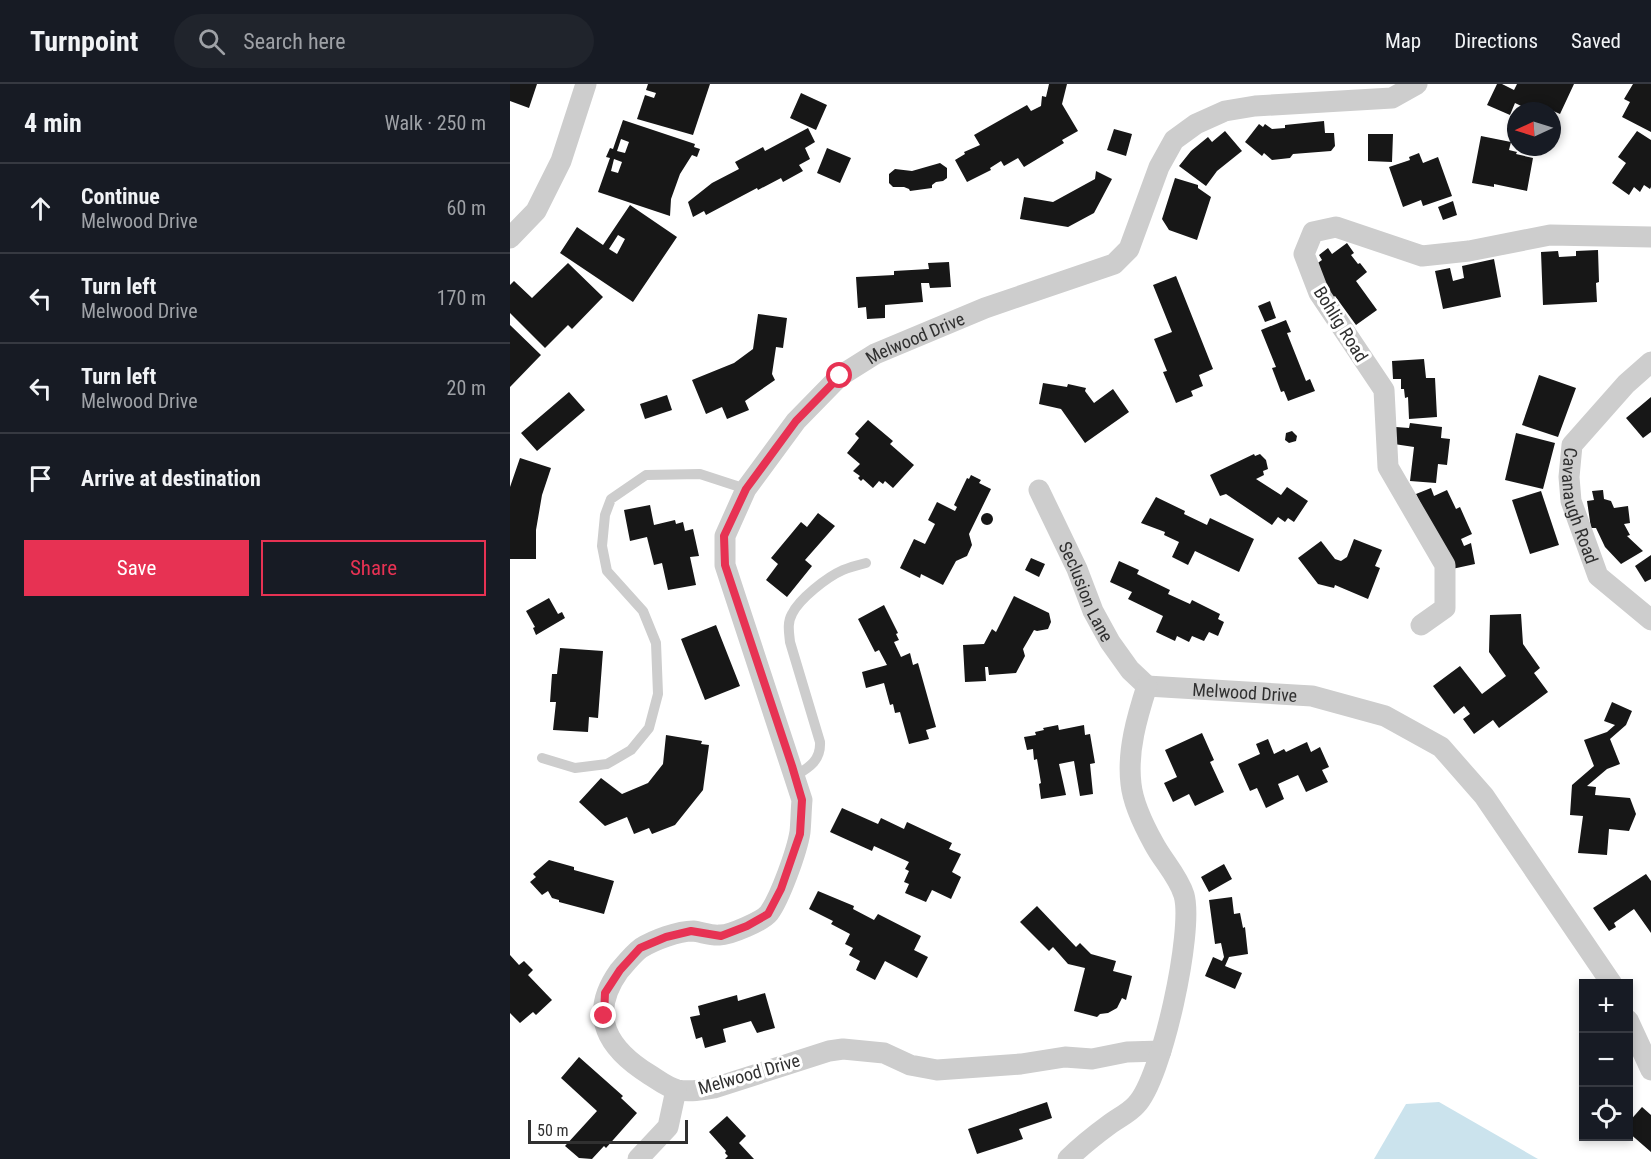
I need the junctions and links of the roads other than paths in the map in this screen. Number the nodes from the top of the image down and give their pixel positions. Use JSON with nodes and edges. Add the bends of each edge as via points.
{"nodes":[{"id":1,"x":586,"y":84,"type":"edge"},
{"id":2,"x":1417,"y":84,"type":"edge"},
{"id":3,"x":1651,"y":237,"type":"edge"},
{"id":4,"x":510,"y":238,"type":"edge"},
{"id":5,"x":1651,"y":362,"type":"edge"},
{"id":6,"x":746,"y":489,"type":"junction"},
{"id":7,"x":1039,"y":490,"type":"dead end"},
{"id":8,"x":866,"y":563,"type":"dead end"},
{"id":9,"x":1651,"y":620,"type":"edge"},
{"id":10,"x":1421,"y":625,"type":"dead end"},
{"id":11,"x":1147,"y":686,"type":"junction"},
{"id":12,"x":542,"y":758,"type":"dead end"},
{"id":13,"x":795,"y":776,"type":"junction"},
{"id":14,"x":1609,"y":979,"type":"edge"},
{"id":15,"x":1633,"y":1029,"type":"edge"},
{"id":16,"x":1161,"y":1051,"type":"junction"},
{"id":17,"x":1651,"y":1070,"type":"edge"},
{"id":18,"x":676,"y":1090,"type":"junction"},
{"id":19,"x":639,"y":1159,"type":"edge"},
{"id":20,"x":1068,"y":1159,"type":"edge"}],
"edges":[{"from":1,"to":4,"type":"street","via":[[561,161],[536,211]]},
{"from":2,"to":6,"type":"street","name":"Melwood Drive","via":[[1392,98],[1255,106],[1225,111],[1196,124],[1174,140],[1159,167],[1129,249],[1114,264],[985,308],[875,354],[840,376],[820,395],[785,434]]},
{"from":3,"to":10,"type":"street","name":"Bohlig Road","via":[[1550,235],[1422,256],[1336,227],[1313,232],[1304,254],[1315,283],[1384,390],[1388,467],[1445,565],[1445,608]]},
{"from":5,"to":9,"type":"street","name":"Cavanaugh Road","via":[[1572,445],[1569,477],[1571,501],[1598,576]]},
{"from":6,"to":12,"type":"lane","via":[[700,474],[646,475],[611,499],[602,546],[608,571],[643,611],[656,643],[658,694],[649,728],[631,750],[608,764],[575,768]]},
{"from":6,"to":13,"type":"street","name":"Melwood Drive","via":[[724,536],[725,565]]},
{"from":7,"to":11,"type":"street","name":"Seclusion Lane","via":[[1110,642]]},
{"from":8,"to":13,"type":"lane","via":[[842,570],[823,583],[791,615],[790,642],[820,741],[817,759]]},
{"from":11,"to":14,"type":"street","name":"Melwood Drive","via":[[1312,696],[1385,716],[1441,747],[1484,796]]},
{"from":11,"to":16,"type":"street","via":[[1132,742],[1131,785],[1145,826],[1184,895],[1186,924]]},
{"from":13,"to":18,"type":"street","name":"Melwood Drive","via":[[802,800],[800,834],[768,914],[721,936],[691,931],[640,948],[605,993],[608,1036],[620,1053]]},
{"from":15,"to":17,"type":"street"},
{"from":16,"to":18,"type":"street","name":"Melwood Drive","via":[[937,1070],[910,1065],[884,1053],[829,1051],[714,1088]]},
{"from":16,"to":20,"type":"street","via":[[1137,1105],[1087,1140]]},
{"from":18,"to":19,"type":"street","via":[[668,1126]]}]}
